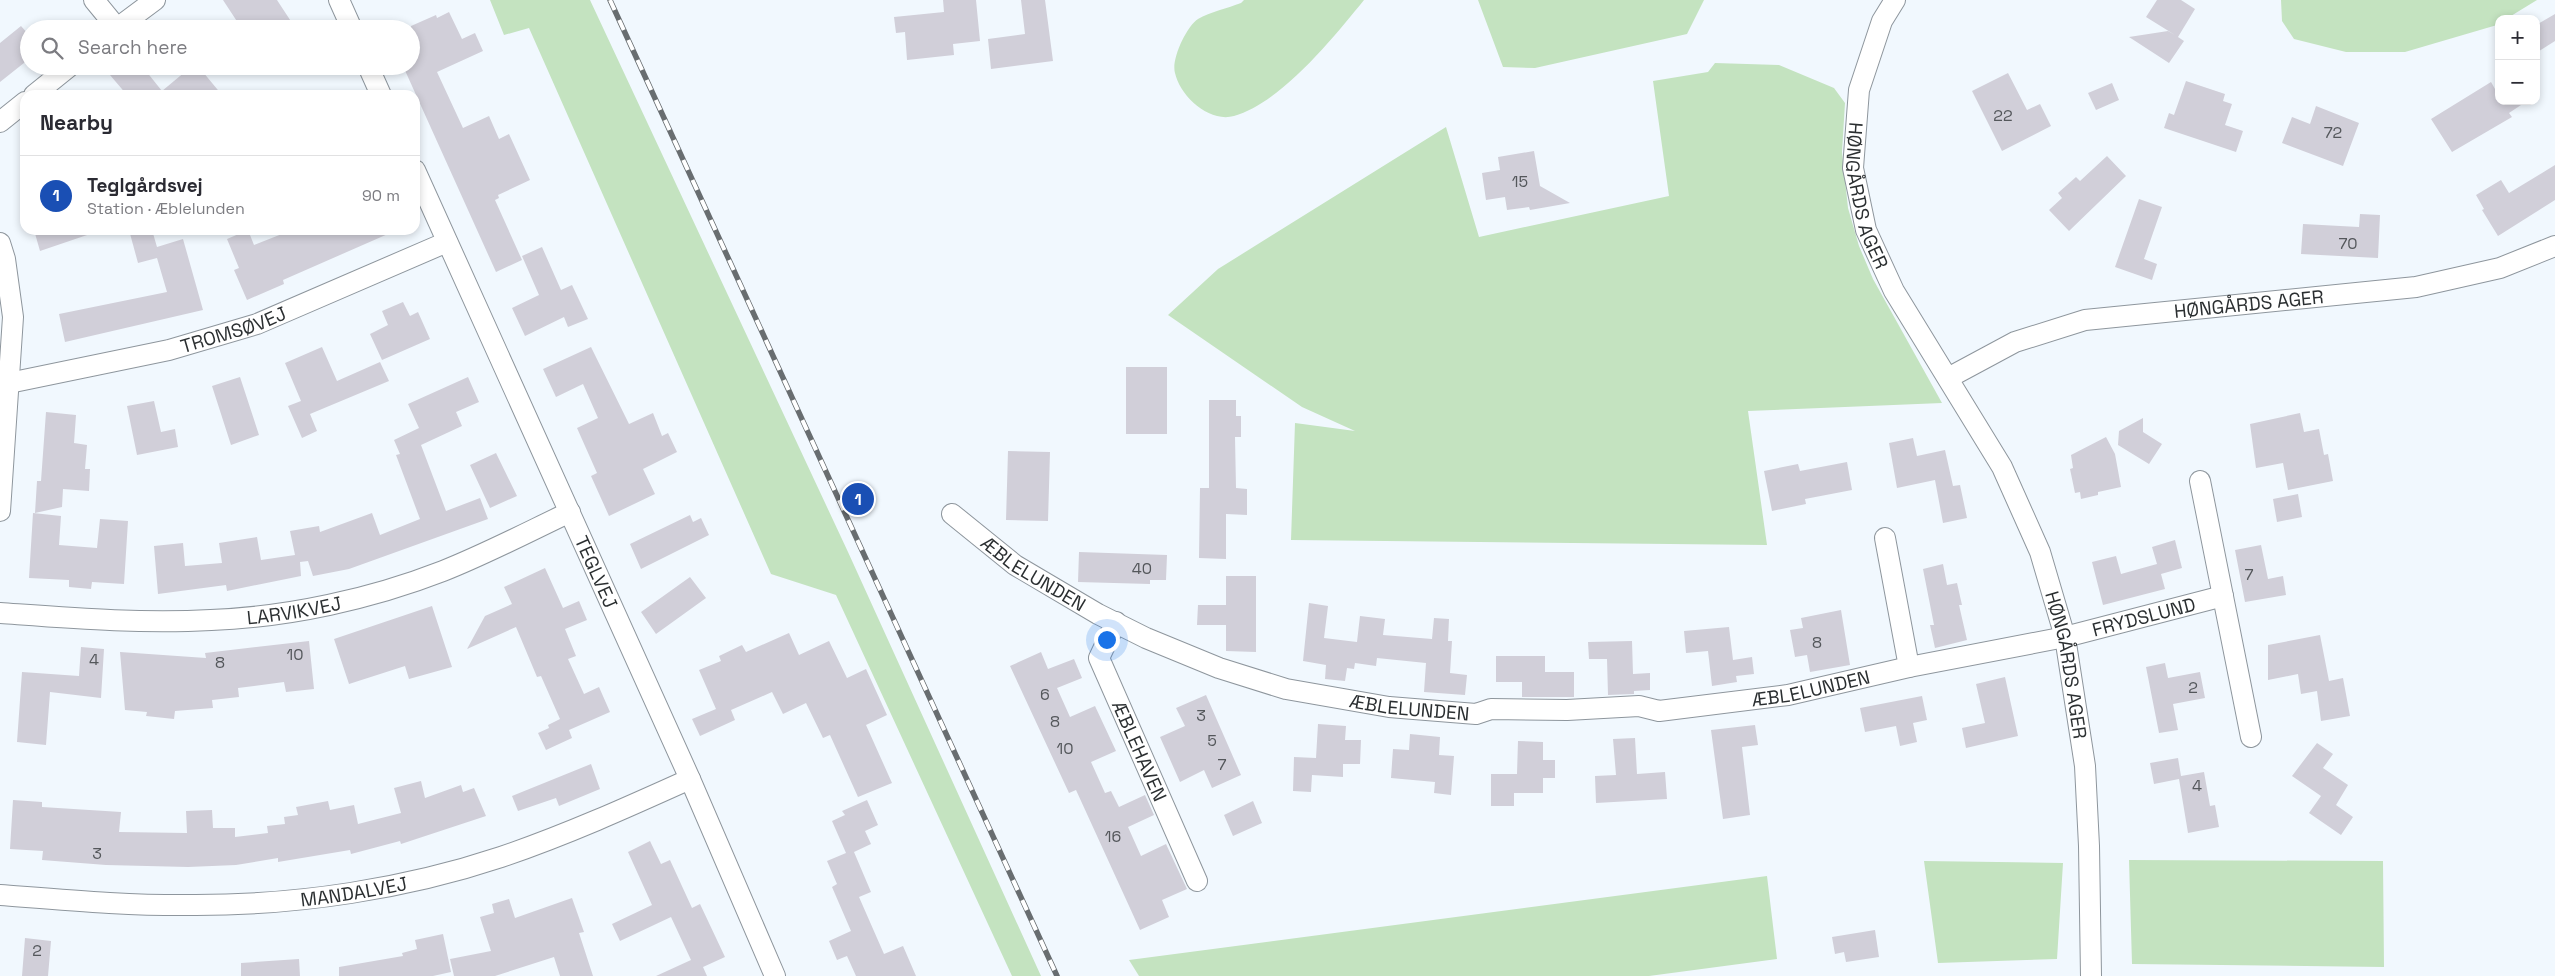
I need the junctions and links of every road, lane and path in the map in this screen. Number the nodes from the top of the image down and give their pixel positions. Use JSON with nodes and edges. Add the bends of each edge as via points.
{"nodes":[{"id":1,"x":94,"y":0,"type":"edge"},
{"id":2,"x":155,"y":0,"type":"edge"},
{"id":3,"x":339,"y":0,"type":"edge"},
{"id":4,"x":1895,"y":0,"type":"edge"},
{"id":5,"x":110,"y":20,"type":"edge"},
{"id":6,"x":128,"y":20,"type":"edge"},
{"id":7,"x":348,"y":20,"type":"edge"},
{"id":8,"x":59,"y":75,"type":"edge"},
{"id":9,"x":372,"y":75,"type":"edge"},
{"id":10,"x":40,"y":90,"type":"edge"},
{"id":11,"x":379,"y":90,"type":"edge"},
{"id":12,"x":20,"y":106,"type":"edge"},
{"id":13,"x":0,"y":122,"type":"edge"},
{"id":14,"x":420,"y":181,"type":"edge"},
{"id":15,"x":447,"y":242,"type":"junction"},
{"id":16,"x":0,"y":243,"type":"edge"},
{"id":17,"x":2555,"y":246,"type":"edge"},
{"id":18,"x":1948,"y":378,"type":"junction"},
{"id":19,"x":9,"y":383,"type":"junction"},
{"id":20,"x":2200,"y":481,"type":"dead end"},
{"id":21,"x":0,"y":511,"type":"edge"},
{"id":22,"x":570,"y":512,"type":"junction"},
{"id":23,"x":952,"y":514,"type":"dead end"},
{"id":24,"x":1884,"y":538,"type":"dead end"},
{"id":25,"x":2223,"y":596,"type":"junction"},
{"id":26,"x":0,"y":613,"type":"edge"},
{"id":27,"x":1116,"y":622,"type":"junction"},
{"id":28,"x":2065,"y":637,"type":"junction"},
{"id":29,"x":1909,"y":668,"type":"junction"},
{"id":30,"x":2251,"y":738,"type":"dead end"},
{"id":31,"x":690,"y":779,"type":"junction"},
{"id":32,"x":1197,"y":881,"type":"dead end"},
{"id":33,"x":0,"y":895,"type":"edge"},
{"id":34,"x":775,"y":976,"type":"edge"},
{"id":35,"x":2091,"y":976,"type":"edge"}],
"edges":[{"from":1,"to":5,"type":"street"},
{"from":2,"to":6,"type":"street"},
{"from":3,"to":7,"type":"street"},
{"from":4,"to":18,"type":"street","name":"HØNGÅRDS AGER","via":[[1882,21],[1859,90],[1854,168],[1866,230],[1894,291]]},
{"from":8,"to":10,"type":"street"},
{"from":9,"to":11,"type":"street"},
{"from":12,"to":13,"type":"street"},
{"from":14,"to":15,"type":"street","name":"TEGLVEJ"},
{"from":15,"to":19,"type":"street","name":"TROMSØVEJ","via":[[257,324],[169,350]]},
{"from":15,"to":22,"type":"street","name":"TEGLVEJ"},
{"from":16,"to":19,"type":"street","via":[[6,259],[12,317]]},
{"from":17,"to":18,"type":"street","name":"HØNGÅRDS AGER","via":[[2500,268],[2416,288],[2086,320],[2014,342]]},
{"from":18,"to":28,"type":"street","name":"HØNGÅRDS AGER","via":[[2002,467],[2040,552]]},
{"from":19,"to":21,"type":"street"},
{"from":20,"to":25,"type":"street","name":"FRYDSLUND"},
{"from":22,"to":26,"type":"street","name":"LARVIKVEJ","via":[[443,571],[368,595],[291,612],[212,620],[134,621]]},
{"from":22,"to":31,"type":"street","name":"TEGLVEJ"},
{"from":23,"to":27,"type":"street","name":"ÆBLELUNDEN","via":[[1015,565],[1047,586]]},
{"from":24,"to":29,"type":"street"},
{"from":25,"to":28,"type":"street","name":"FRYDSLUND"},
{"from":25,"to":30,"type":"street","name":"FRYDSLUND"},
{"from":27,"to":29,"type":"street","name":"ÆBLELUNDEN","via":[[1219,668],[1286,689],[1388,707],[1476,714],[1492,709],[1566,710],[1639,706],[1659,711],[1788,695]]},
{"from":27,"to":32,"type":"street","name":"ÆBLEHAVEN","via":[[1098,658]]},
{"from":28,"to":29,"type":"street","name":"ÆBLELUNDEN"},
{"from":28,"to":35,"type":"street","name":"HØNGÅRDS AGER","via":[[2085,766]]},
{"from":31,"to":33,"type":"street","name":"MANDALVEJ","via":[[572,832],[500,857],[426,877],[350,892],[274,901],[197,905],[120,904]]},
{"from":31,"to":34,"type":"street","name":"TEGLVEJ"}]}
